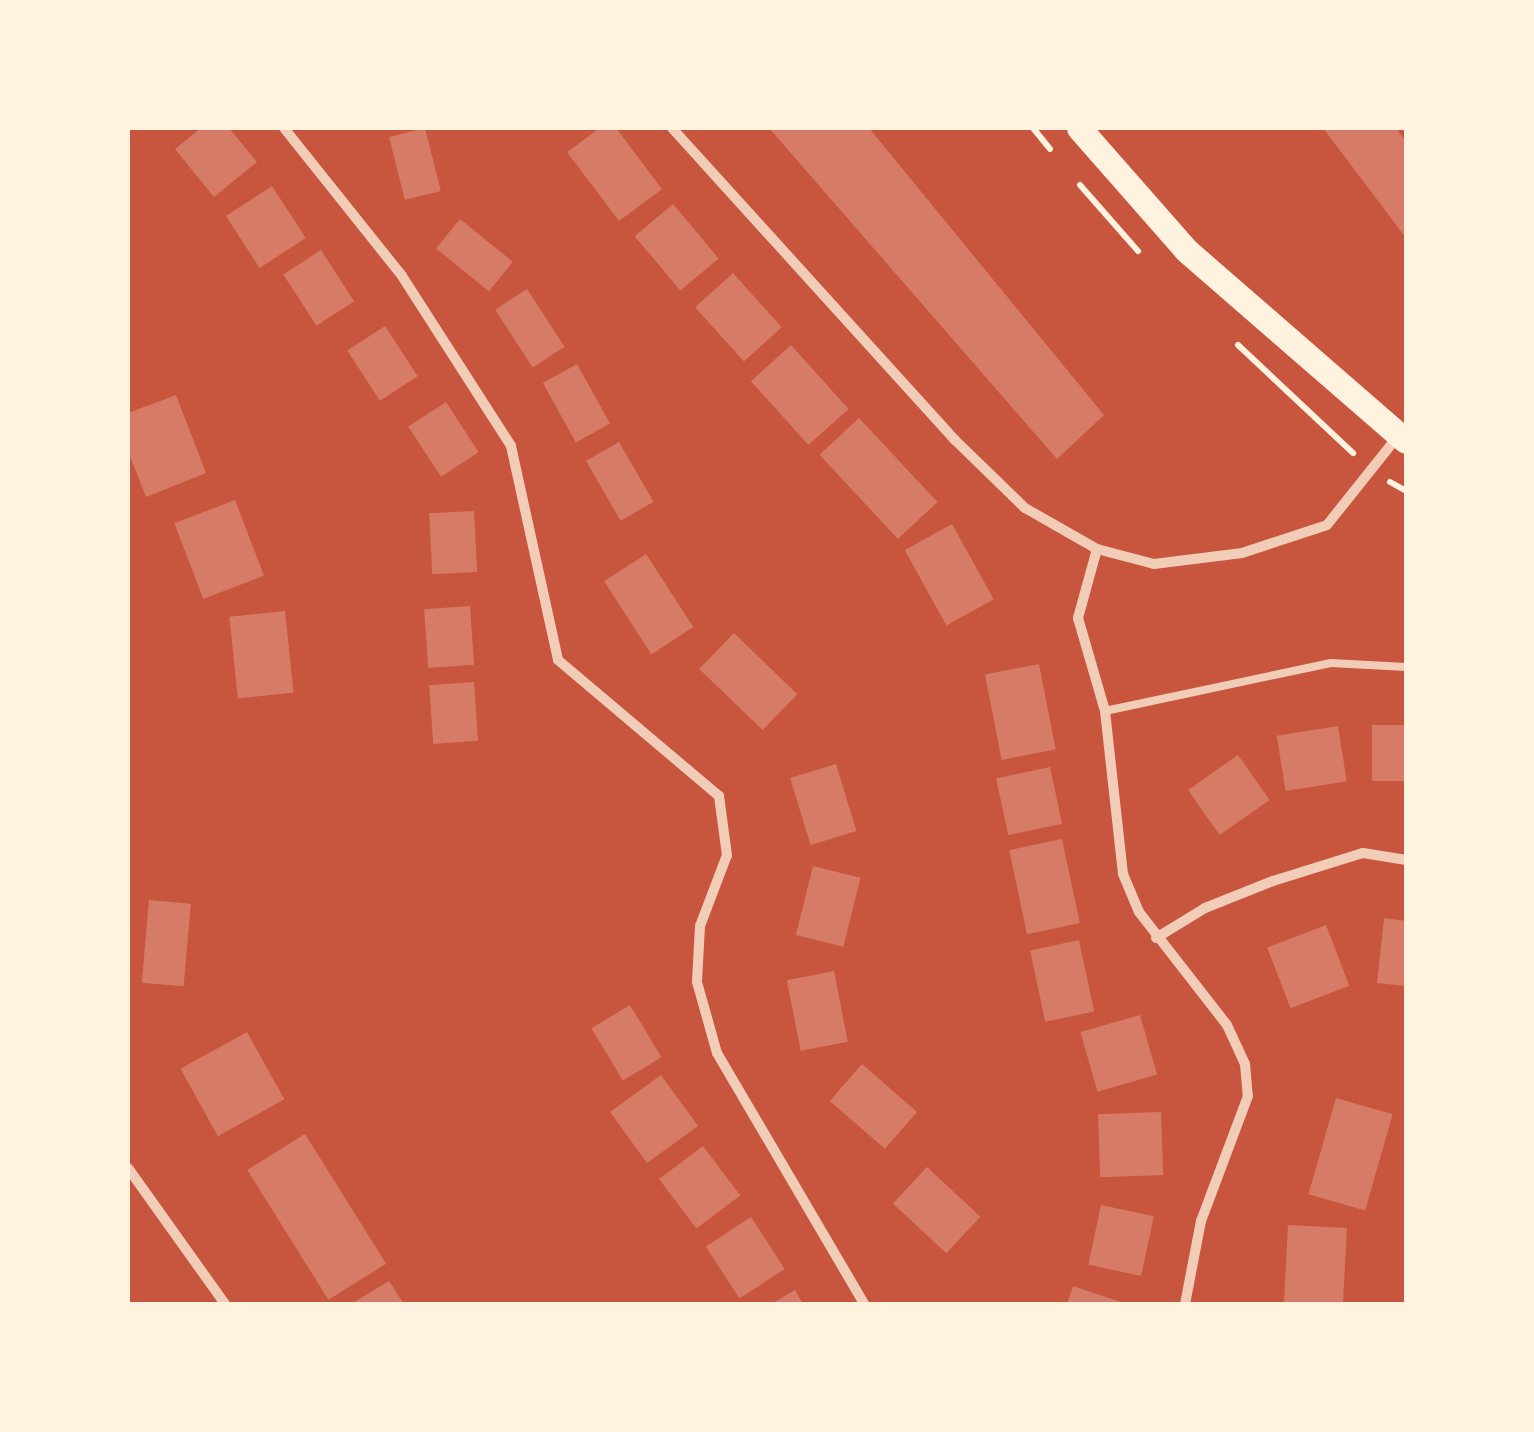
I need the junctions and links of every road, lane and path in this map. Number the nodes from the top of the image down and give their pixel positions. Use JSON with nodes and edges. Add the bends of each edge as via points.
{"nodes":[{"id":1,"x":284,"y":128,"type":"edge"},
{"id":2,"x":672,"y":128,"type":"edge"},
{"id":3,"x":1079,"y":128,"type":"edge"},
{"id":4,"x":1402,"y":439,"type":"edge"},
{"id":5,"x":1096,"y":549,"type":"junction"},
{"id":6,"x":1406,"y":667,"type":"edge"},
{"id":7,"x":1105,"y":711,"type":"junction"},
{"id":8,"x":1406,"y":860,"type":"edge"},
{"id":9,"x":1156,"y":938,"type":"junction"},
{"id":10,"x":128,"y":1168,"type":"edge"},
{"id":11,"x":226,"y":1304,"type":"edge"},
{"id":12,"x":864,"y":1304,"type":"edge"},
{"id":13,"x":1184,"y":1304,"type":"edge"}],
"edges":[{"from":1,"to":12,"type":"street","via":[[402,276],[511,446],[558,660],[719,796],[727,855],[700,926],[702,1000],[718,1053]]},
{"from":2,"to":5,"type":"street","via":[[955,440],[1025,508]]},
{"from":3,"to":4,"type":"main road","via":[[1186,250]]},
{"from":4,"to":5,"type":"street","via":[[1327,525],[1242,553],[1154,564]]},
{"from":5,"to":7,"type":"street","via":[[1078,618]]},
{"from":6,"to":7,"type":"lane","via":[[1330,663]]},
{"from":7,"to":9,"type":"street","via":[[1123,874]]},
{"from":8,"to":9,"type":"street","via":[[1364,854],[1273,881],[1206,908]]},
{"from":9,"to":13,"type":"street","via":[[1227,1025],[1245,1064],[1248,1096],[1201,1221]]},
{"from":10,"to":11,"type":"street"}]}
